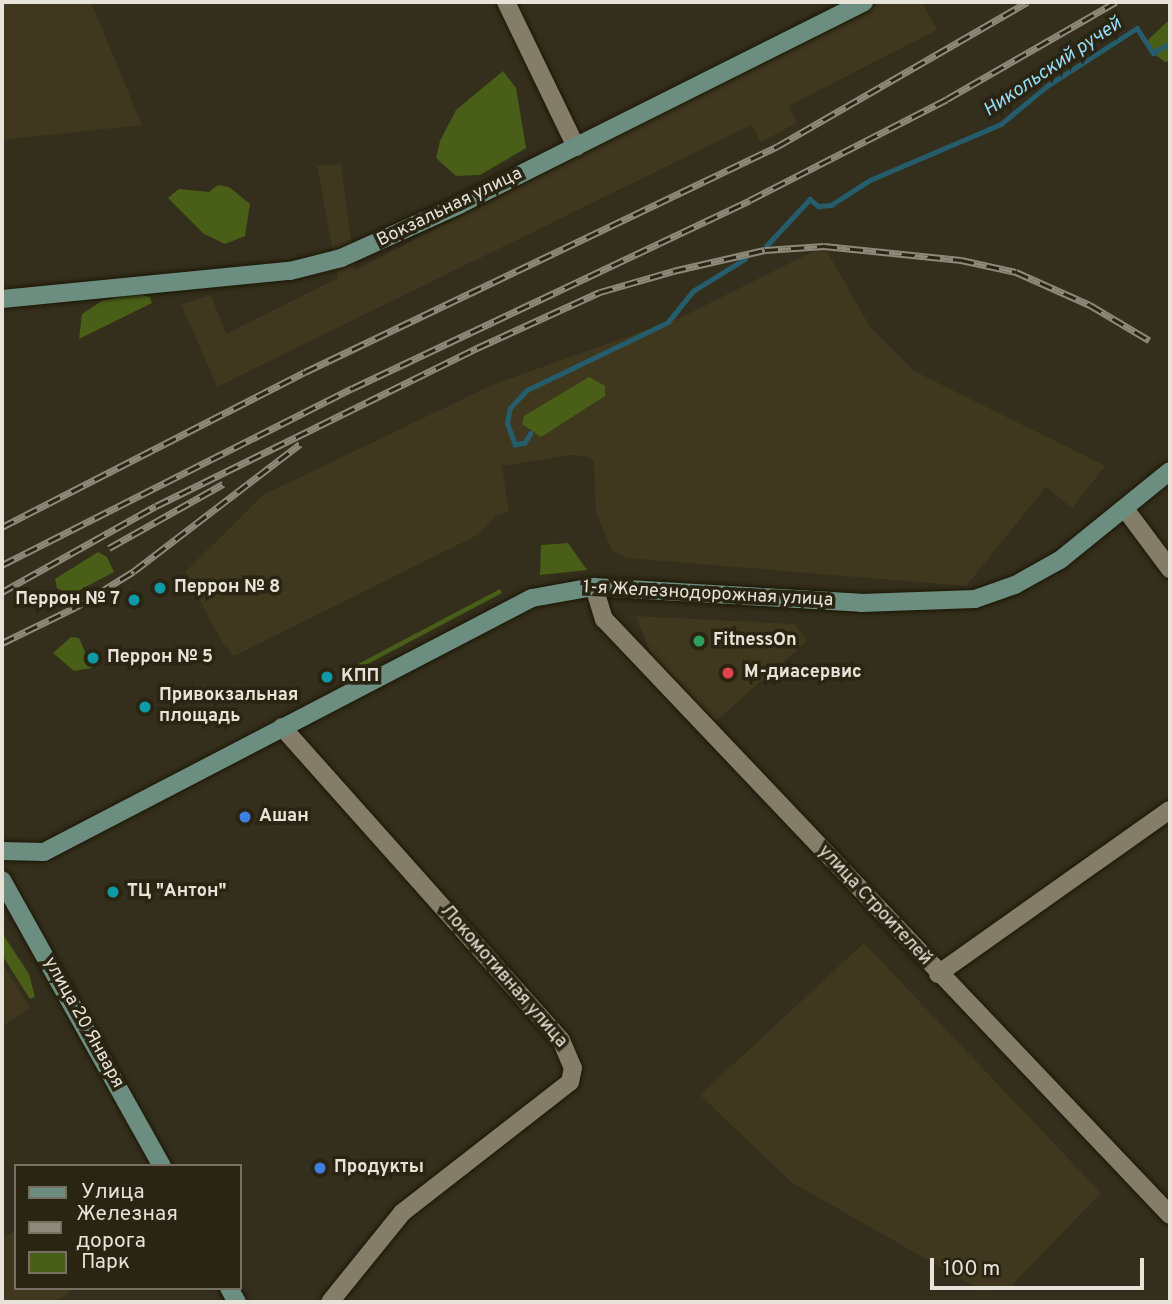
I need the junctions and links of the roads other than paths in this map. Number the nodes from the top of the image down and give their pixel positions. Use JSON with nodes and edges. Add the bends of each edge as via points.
{"nodes":[{"id":1,"x":506,"y":2,"type":"edge"},
{"id":2,"x":864,"y":2,"type":"edge"},
{"id":3,"x":576,"y":147,"type":"junction"},
{"id":4,"x":2,"y":299,"type":"edge"},
{"id":5,"x":1170,"y":471,"type":"edge"},
{"id":6,"x":1126,"y":510,"type":"junction"},
{"id":7,"x":1170,"y":569,"type":"edge"},
{"id":8,"x":594,"y":587,"type":"junction"},
{"id":9,"x":282,"y":727,"type":"junction"},
{"id":10,"x":1167,"y":820,"type":"edge"},
{"id":11,"x":5,"y":866,"type":"edge"},
{"id":12,"x":938,"y":974,"type":"junction"},
{"id":13,"x":161,"y":1164,"type":"edge"},
{"id":14,"x":1170,"y":1215,"type":"edge"},
{"id":15,"x":330,"y":1302,"type":"edge"}],
"edges":[{"from":1,"to":3,"type":"street"},
{"from":2,"to":3,"type":"main road","name":"Вокзальная улица"},
{"from":3,"to":4,"type":"main road","name":"Вокзальная улица","via":[[384,241],[326,262],[275,272]]},
{"from":5,"to":6,"type":"main road","name":"1-я Железнодорожная улица"},
{"from":6,"to":7,"type":"street"},
{"from":6,"to":8,"type":"main road","name":"1-я Железнодорожная улица","via":[[1051,566],[975,599],[834,603]]},
{"from":8,"to":9,"type":"main road","name":"1-я Железнодорожная улица","via":[[553,592],[506,608]]},
{"from":8,"to":12,"type":"street","name":"улица Строителей","via":[[604,619]]},
{"from":9,"to":11,"type":"main road","name":"1-я Железнодорожная улица","via":[[44,852]]},
{"from":9,"to":15,"type":"street","name":"Локомотивная улица","via":[[561,1040],[573,1068],[570,1082],[402,1213]]},
{"from":10,"to":12,"type":"street"},
{"from":11,"to":13,"type":"main road","name":"улица 20 Января"},
{"from":12,"to":14,"type":"street","name":"улица Строителей"}]}
